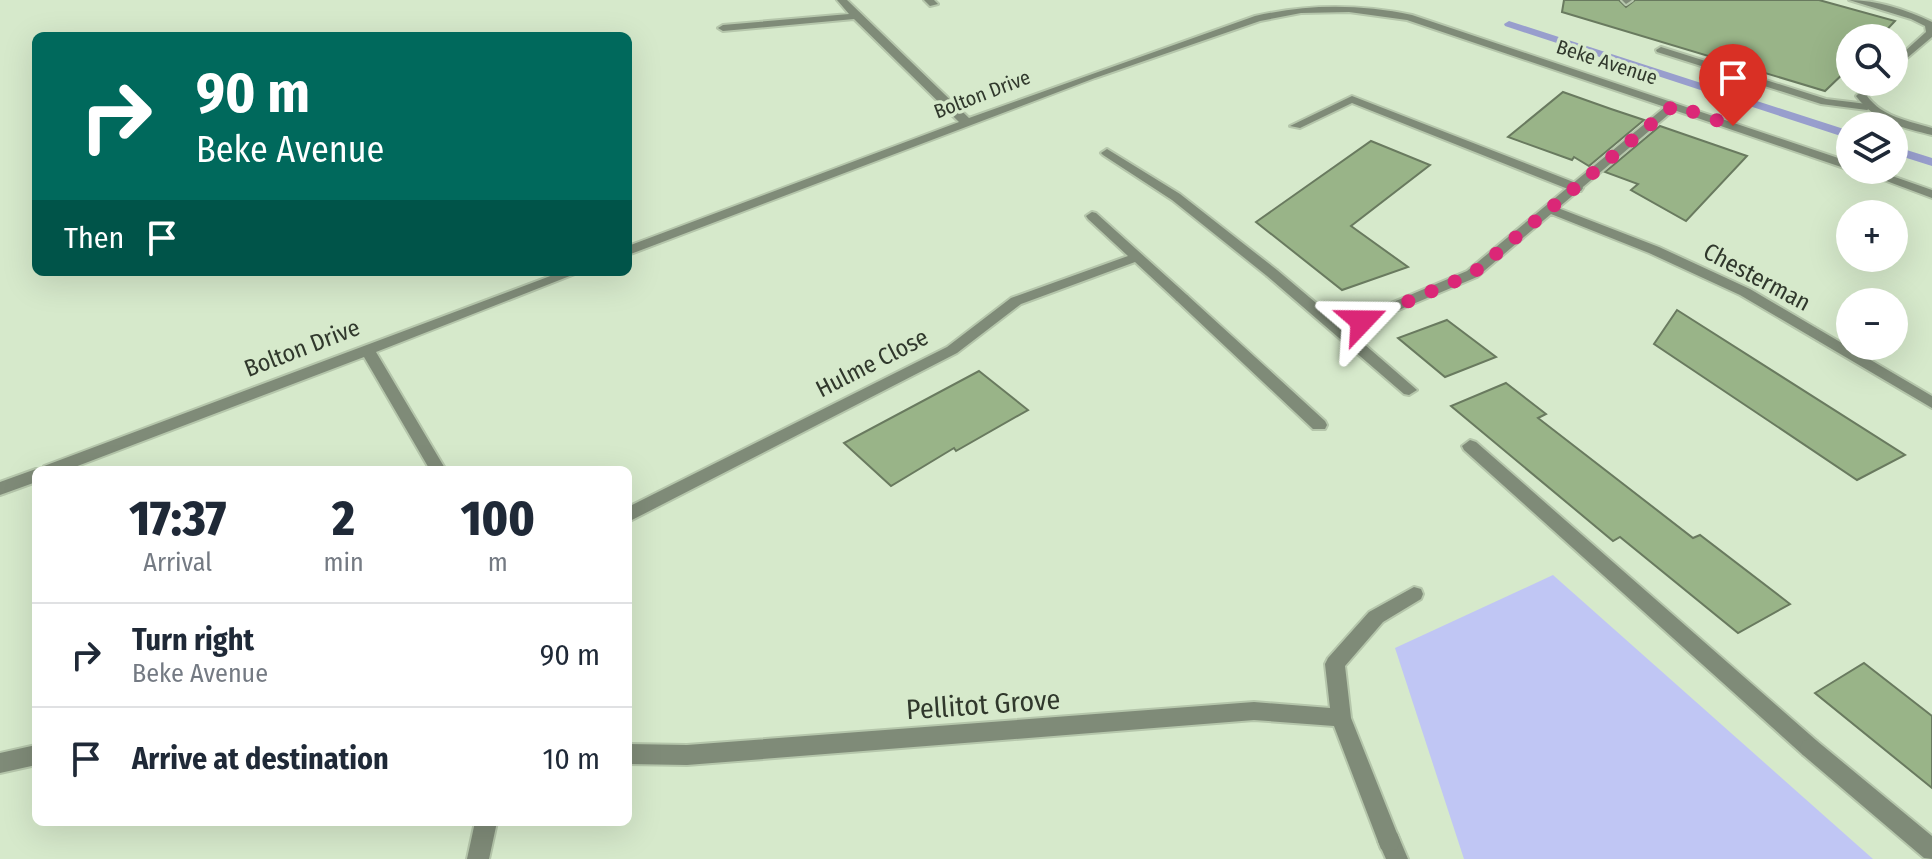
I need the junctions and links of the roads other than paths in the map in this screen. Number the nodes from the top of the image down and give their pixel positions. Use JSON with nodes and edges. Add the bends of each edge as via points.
{"nodes":[{"id":1,"x":842,"y":0,"type":"edge"},
{"id":2,"x":1854,"y":0,"type":"edge"},
{"id":3,"x":1351,"y":5,"type":"edge"},
{"id":4,"x":856,"y":16,"type":"junction"},
{"id":5,"x":723,"y":28,"type":"dead end"},
{"id":6,"x":1661,"y":50,"type":"dead end"},
{"id":7,"x":1908,"y":54,"type":"edge"},
{"id":8,"x":1861,"y":96,"type":"edge"},
{"id":9,"x":1674,"y":105,"type":"junction"},
{"id":10,"x":1867,"y":107,"type":"junction"},
{"id":11,"x":967,"y":123,"type":"junction"},
{"id":12,"x":1296,"y":126,"type":"dead end"},
{"id":13,"x":1932,"y":132,"type":"edge"},
{"id":14,"x":1107,"y":153,"type":"dead end"},
{"id":15,"x":1836,"y":161,"type":"edge"},
{"id":16,"x":1903,"y":184,"type":"edge"},
{"id":17,"x":1577,"y":188,"type":"junction"},
{"id":18,"x":1932,"y":194,"type":"edge"},
{"id":19,"x":1551,"y":210,"type":"junction"},
{"id":20,"x":1092,"y":216,"type":"dead end"},
{"id":21,"x":632,"y":249,"type":"edge"},
{"id":22,"x":1137,"y":257,"type":"junction"},
{"id":23,"x":562,"y":276,"type":"edge"},
{"id":24,"x":1338,"y":331,"type":"junction"},
{"id":25,"x":367,"y":349,"type":"junction"},
{"id":26,"x":1409,"y":390,"type":"dead end"},
{"id":27,"x":1932,"y":403,"type":"edge"},
{"id":28,"x":1319,"y":425,"type":"dead end"},
{"id":29,"x":1470,"y":446,"type":"dead end"},
{"id":30,"x":60,"y":466,"type":"edge"},
{"id":31,"x":436,"y":466,"type":"edge"},
{"id":32,"x":32,"y":477,"type":"edge"},
{"id":33,"x":0,"y":489,"type":"edge"},
{"id":34,"x":632,"y":513,"type":"edge"},
{"id":35,"x":1414,"y":594,"type":"dead end"},
{"id":36,"x":1341,"y":718,"type":"junction"},
{"id":37,"x":632,"y":754,"type":"edge"},
{"id":38,"x":32,"y":756,"type":"edge"},
{"id":39,"x":0,"y":763,"type":"edge"},
{"id":40,"x":485,"y":826,"type":"edge"},
{"id":41,"x":1393,"y":850,"type":"edge"},
{"id":42,"x":1932,"y":850,"type":"edge"},
{"id":43,"x":478,"y":859,"type":"edge"}],
"edges":[{"from":1,"to":4,"type":"street"},
{"from":2,"to":7,"type":"street","via":[[1930,25],[1931,33]]},
{"from":3,"to":9,"type":"street","name":"Beke Avenue","via":[[1409,17]]},
{"from":3,"to":11,"type":"street","name":"Bolton Drive","via":[[1258,18]]},
{"from":4,"to":5,"type":"street"},
{"from":4,"to":11,"type":"street"},
{"from":6,"to":10,"type":"street","via":[[1825,102]]},
{"from":8,"to":10,"type":"street"},
{"from":9,"to":15,"type":"street","name":"Beke Avenue"},
{"from":9,"to":17,"type":"street"},
{"from":10,"to":13,"type":"street"},
{"from":11,"to":21,"type":"street","name":"Bolton Drive"},
{"from":12,"to":17,"type":"street","via":[[1352,99]]},
{"from":14,"to":24,"type":"street","via":[[1176,197]]},
{"from":16,"to":18,"type":"street"},
{"from":17,"to":19,"type":"street"},
{"from":19,"to":24,"type":"street","via":[[1472,274]]},
{"from":19,"to":27,"type":"street","name":"Chesterman","via":[[1745,292]]},
{"from":20,"to":22,"type":"street"},
{"from":22,"to":28,"type":"street"},
{"from":22,"to":34,"type":"street","name":"Hulme Close","via":[[1016,301],[952,350]]},
{"from":23,"to":25,"type":"street","name":"Bolton Drive"},
{"from":24,"to":26,"type":"street"},
{"from":25,"to":30,"type":"street","name":"Bolton Drive"},
{"from":25,"to":31,"type":"street"},
{"from":29,"to":42,"type":"street"},
{"from":32,"to":33,"type":"street"},
{"from":35,"to":36,"type":"street","via":[[1376,617],[1335,664]]},
{"from":36,"to":37,"type":"street","name":"Pellitot Grove","via":[[1254,711],[687,755]]},
{"from":36,"to":41,"type":"street"},
{"from":38,"to":39,"type":"street"},
{"from":40,"to":43,"type":"street"}]}
